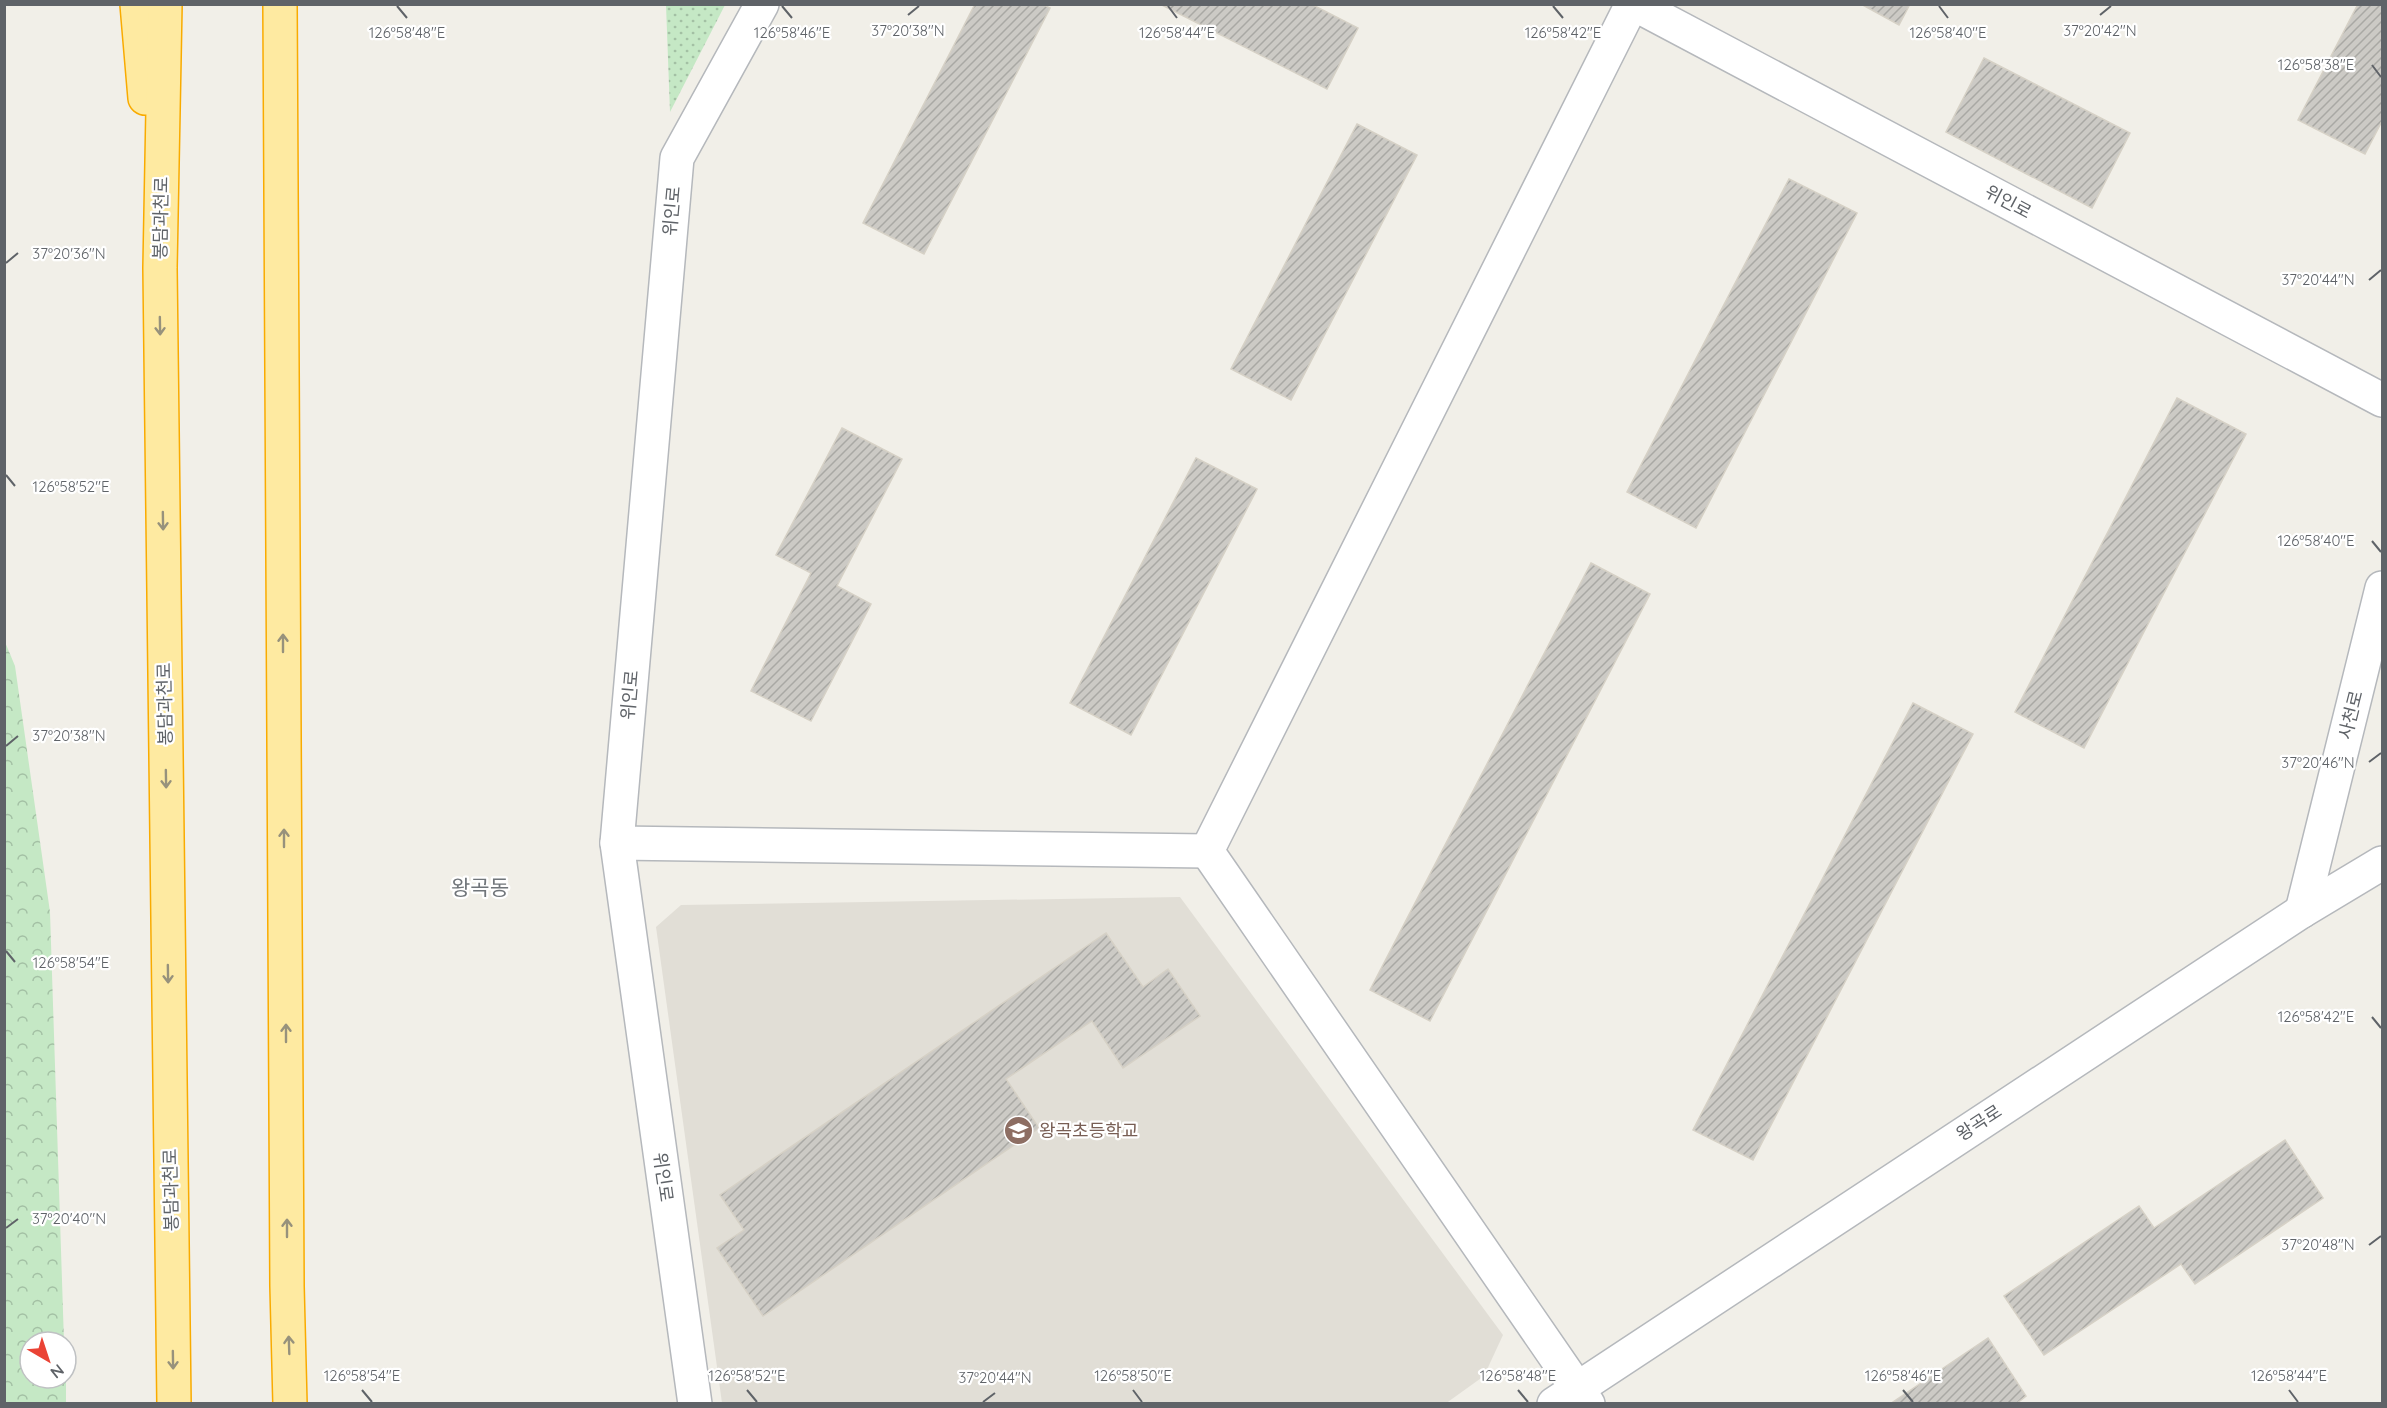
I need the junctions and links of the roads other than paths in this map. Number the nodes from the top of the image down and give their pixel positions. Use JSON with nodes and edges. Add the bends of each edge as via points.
{"nodes":[{"id":1,"x":137,"y":4,"type":"edge"},
{"id":2,"x":165,"y":4,"type":"edge"},
{"id":3,"x":280,"y":4,"type":"edge"},
{"id":4,"x":291,"y":4,"type":"edge"},
{"id":5,"x":762,"y":4,"type":"edge"},
{"id":6,"x":1633,"y":4,"type":"edge"},
{"id":7,"x":280,"y":53,"type":"junction"},
{"id":8,"x":160,"y":268,"type":"junction"},
{"id":9,"x":2382,"y":400,"type":"edge"},
{"id":10,"x":2382,"y":588,"type":"edge"},
{"id":11,"x":617,"y":843,"type":"junction"},
{"id":12,"x":1207,"y":851,"type":"junction"},
{"id":13,"x":2382,"y":863,"type":"edge"},
{"id":14,"x":2302,"y":911,"type":"junction"},
{"id":15,"x":1573,"y":1398,"type":"edge"},
{"id":16,"x":174,"y":1404,"type":"edge"},
{"id":17,"x":290,"y":1404,"type":"edge"},
{"id":18,"x":695,"y":1404,"type":"edge"}],
"edges":[{"from":1,"to":8,"type":"highway"},
{"from":2,"to":8,"type":"highway","name":"봉담과천로"},
{"from":3,"to":7,"type":"highway"},
{"from":4,"to":7,"type":"highway"},
{"from":5,"to":11,"type":"street","name":"위인로","via":[[677,158]]},
{"from":6,"to":9,"type":"street","name":"위인로"},
{"from":6,"to":12,"type":"street"},
{"from":17,"to":7,"type":"highway","one_way":true},
{"from":8,"to":16,"type":"highway","name":"봉담과천로","one_way":true},
{"from":10,"to":14,"type":"street","name":"사천로"},
{"from":11,"to":12,"type":"street"},
{"from":11,"to":18,"type":"street","name":"위인로"},
{"from":12,"to":15,"type":"street"},
{"from":13,"to":14,"type":"street","name":"왕곡로"},
{"from":14,"to":15,"type":"street","name":"왕곡로"}]}
